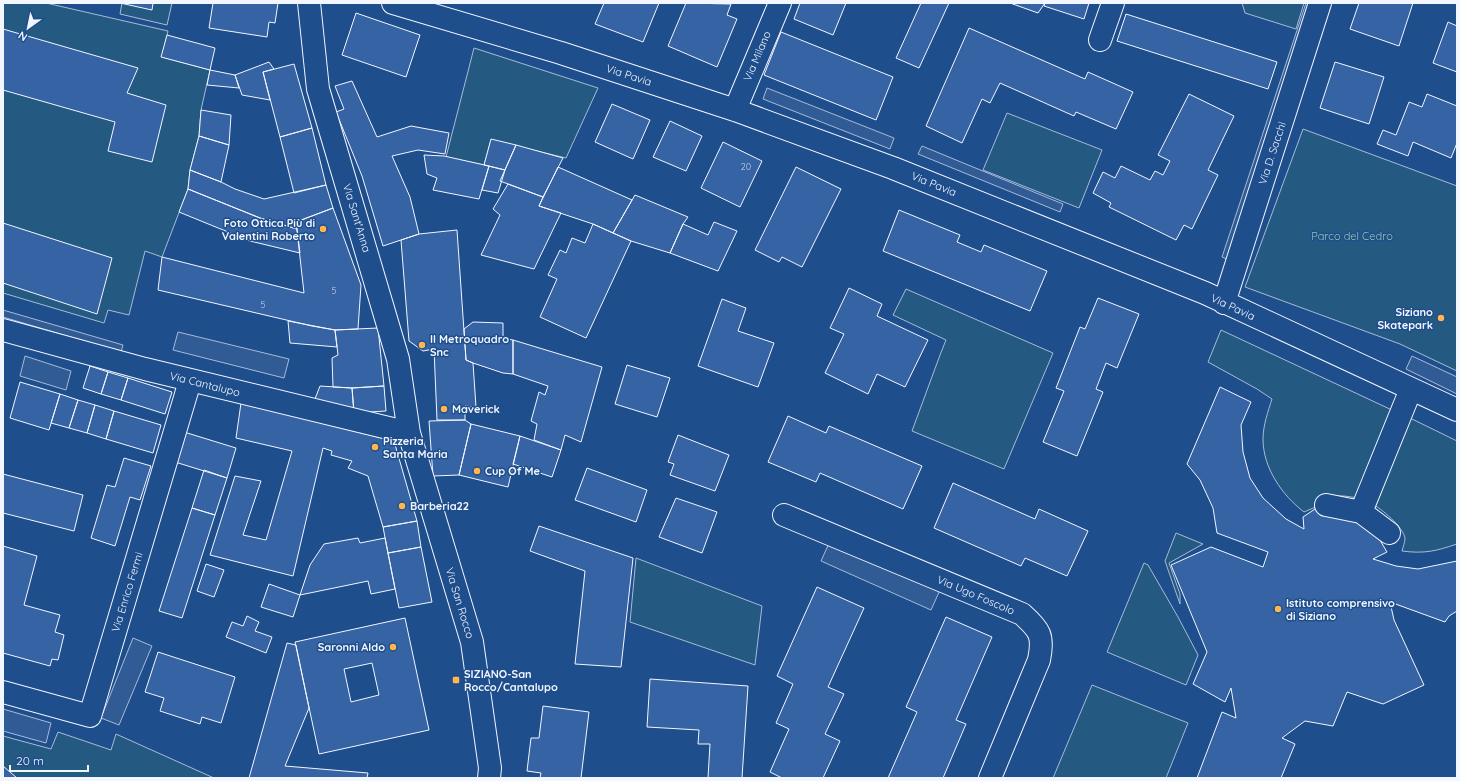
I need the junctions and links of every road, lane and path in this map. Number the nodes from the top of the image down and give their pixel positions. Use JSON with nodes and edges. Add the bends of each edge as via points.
{"nodes":[{"id":1,"x":309,"y":3,"type":"edge"},
{"id":2,"x":393,"y":3,"type":"edge"},
{"id":3,"x":780,"y":3,"type":"edge"},
{"id":4,"x":1113,"y":3,"type":"edge"},
{"id":5,"x":1320,"y":3,"type":"edge"},
{"id":6,"x":1100,"y":40,"type":"dead end"},
{"id":7,"x":735,"y":110,"type":"junction"},
{"id":8,"x":1224,"y":303,"type":"junction"},
{"id":9,"x":3,"y":330,"type":"edge"},
{"id":10,"x":190,"y":381,"type":"junction"},
{"id":11,"x":1411,"y":389,"type":"junction"},
{"id":12,"x":1457,"y":410,"type":"edge"},
{"id":13,"x":409,"y":433,"type":"junction"},
{"id":14,"x":1326,"y":505,"type":"dead end"},
{"id":15,"x":1361,"y":512,"type":"junction"},
{"id":16,"x":784,"y":515,"type":"dead end"},
{"id":17,"x":1389,"y":533,"type":"dead end"},
{"id":18,"x":3,"y":692,"type":"edge"},
{"id":19,"x":489,"y":778,"type":"edge"},
{"id":20,"x":990,"y":778,"type":"edge"}],
"edges":[{"from":1,"to":13,"type":"street","name":"Via Sant'Anna","via":[[318,89],[398,359]]},
{"from":2,"to":7,"type":"street","name":"Via Pavia","via":[[561,53]]},
{"from":3,"to":7,"type":"street","name":"Via Milano"},
{"from":4,"to":6,"type":"street"},
{"from":5,"to":8,"type":"street","name":"Via D. Sacchi"},
{"from":7,"to":8,"type":"street","name":"Via Pavia","via":[[893,168]]},
{"from":8,"to":11,"type":"street","name":"Via Pavia"},
{"from":9,"to":10,"type":"street","name":"Via Cantalupo"},
{"from":10,"to":13,"type":"street","name":"Via Cantalupo"},
{"from":10,"to":18,"type":"street","name":"Via Enrico Fermi","via":[[90,716]]},
{"from":11,"to":12,"type":"street","name":"Via Pavia"},
{"from":11,"to":15,"type":"street"},
{"from":13,"to":19,"type":"street","name":"Via San Rocco","via":[[472,642],[490,768]]},
{"from":14,"to":15,"type":"street"},
{"from":15,"to":17,"type":"street"},
{"from":16,"to":20,"type":"street","name":"Via Ugo Foscolo","via":[[1022,614],[1036,626],[1041,636],[1042,650],[1039,660]]}]}
